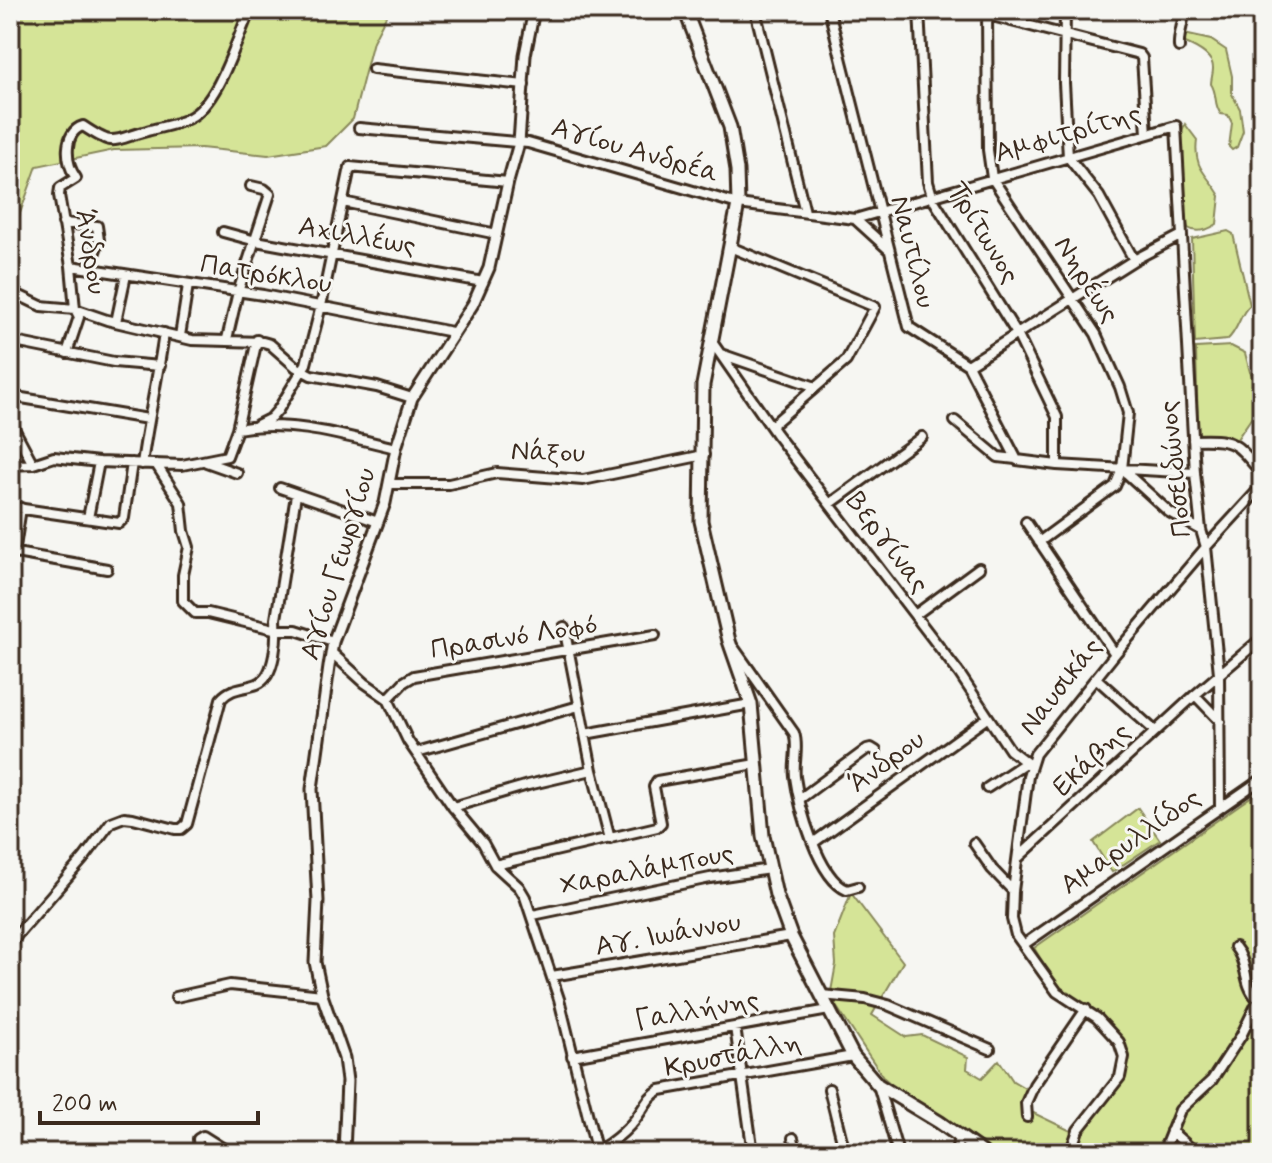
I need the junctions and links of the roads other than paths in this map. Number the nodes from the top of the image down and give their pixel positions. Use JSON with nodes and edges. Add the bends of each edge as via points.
{"nodes":[{"id":1,"x":250,"y":10,"type":"edge"},
{"id":2,"x":534,"y":10,"type":"edge"},
{"id":3,"x":685,"y":10,"type":"edge"},
{"id":4,"x":755,"y":10,"type":"edge"},
{"id":5,"x":829,"y":10,"type":"edge"},
{"id":6,"x":919,"y":10,"type":"edge"},
{"id":7,"x":969,"y":10,"type":"edge"},
{"id":8,"x":1065,"y":10,"type":"edge"},
{"id":9,"x":1184,"y":10,"type":"edge"},
{"id":10,"x":987,"y":12,"type":"edge"},
{"id":11,"x":1064,"y":32,"type":"junction"},
{"id":12,"x":1179,"y":47,"type":"dead end"},
{"id":13,"x":373,"y":69,"type":"dead end"},
{"id":14,"x":524,"y":85,"type":"junction"},
{"id":15,"x":1176,"y":126,"type":"joint"},
{"id":16,"x":359,"y":128,"type":"dead end"},
{"id":17,"x":1147,"y":134,"type":"junction"},
{"id":18,"x":519,"y":143,"type":"junction"},
{"id":19,"x":1068,"y":157,"type":"junction"},
{"id":20,"x":992,"y":178,"type":"junction"},
{"id":21,"x":508,"y":182,"type":"junction"},
{"id":22,"x":251,"y":186,"type":"dead end"},
{"id":23,"x":933,"y":199,"type":"junction"},
{"id":24,"x":343,"y":202,"type":"junction"},
{"id":25,"x":738,"y":204,"type":"junction"},
{"id":26,"x":805,"y":212,"type":"junction"},
{"id":27,"x":878,"y":212,"type":"junction"},
{"id":28,"x":855,"y":219,"type":"junction"},
{"id":29,"x":63,"y":223,"type":"junction"},
{"id":30,"x":223,"y":232,"type":"dead end"},
{"id":31,"x":497,"y":234,"type":"junction"},
{"id":32,"x":1182,"y":235,"type":"junction"},
{"id":33,"x":256,"y":241,"type":"junction"},
{"id":34,"x":730,"y":247,"type":"junction"},
{"id":35,"x":889,"y":249,"type":"junction"},
{"id":36,"x":332,"y":255,"type":"junction"},
{"id":37,"x":1134,"y":260,"type":"junction"},
{"id":38,"x":71,"y":266,"type":"junction"},
{"id":39,"x":89,"y":269,"type":"junction"},
{"id":40,"x":126,"y":275,"type":"junction"},
{"id":41,"x":483,"y":282,"type":"junction"},
{"id":42,"x":188,"y":285,"type":"junction"},
{"id":43,"x":10,"y":291,"type":"edge"},
{"id":44,"x":238,"y":292,"type":"junction"},
{"id":45,"x":1072,"y":299,"type":"junction"},
{"id":46,"x":321,"y":306,"type":"junction"},
{"id":47,"x":75,"y":309,"type":"junction"},
{"id":48,"x":116,"y":322,"type":"junction"},
{"id":49,"x":452,"y":332,"type":"junction"},
{"id":50,"x":164,"y":333,"type":"junction"},
{"id":51,"x":1017,"y":334,"type":"junction"},
{"id":52,"x":180,"y":336,"type":"junction"},
{"id":53,"x":227,"y":339,"type":"junction"},
{"id":54,"x":257,"y":340,"type":"junction"},
{"id":55,"x":10,"y":341,"type":"edge"},
{"id":56,"x":712,"y":342,"type":"junction"},
{"id":57,"x":67,"y":353,"type":"junction"},
{"id":58,"x":721,"y":354,"type":"junction"},
{"id":59,"x":968,"y":365,"type":"junction"},
{"id":60,"x":160,"y":366,"type":"junction"},
{"id":61,"x":302,"y":371,"type":"junction"},
{"id":62,"x":816,"y":387,"type":"junction"},
{"id":63,"x":10,"y":396,"type":"edge"},
{"id":64,"x":412,"y":398,"type":"junction"},
{"id":65,"x":148,"y":419,"type":"junction"},
{"id":66,"x":10,"y":421,"type":"edge"},
{"id":67,"x":955,"y":421,"type":"dead end"},
{"id":68,"x":257,"y":425,"type":"junction"},
{"id":69,"x":771,"y":426,"type":"junction"},
{"id":70,"x":237,"y":429,"type":"junction"},
{"id":71,"x":922,"y":437,"type":"dead end"},
{"id":72,"x":1193,"y":440,"type":"junction"},
{"id":73,"x":396,"y":448,"type":"junction"},
{"id":74,"x":704,"y":455,"type":"junction"},
{"id":75,"x":205,"y":461,"type":"junction"},
{"id":76,"x":1020,"y":461,"type":"junction"},
{"id":77,"x":99,"y":462,"type":"junction"},
{"id":78,"x":33,"y":464,"type":"junction"},
{"id":79,"x":137,"y":464,"type":"junction"},
{"id":80,"x":156,"y":464,"type":"junction"},
{"id":81,"x":10,"y":465,"type":"edge"},
{"id":82,"x":1057,"y":465,"type":"junction"},
{"id":83,"x":1122,"y":469,"type":"junction"},
{"id":84,"x":237,"y":473,"type":"dead end"},
{"id":85,"x":1195,"y":473,"type":"junction"},
{"id":86,"x":1262,"y":474,"type":"edge"},
{"id":87,"x":390,"y":484,"type":"junction"},
{"id":88,"x":1262,"y":486,"type":"edge"},
{"id":89,"x":280,"y":488,"type":"dead end"},
{"id":90,"x":296,"y":495,"type":"junction"},
{"id":91,"x":830,"y":504,"type":"junction"},
{"id":92,"x":10,"y":507,"type":"edge"},
{"id":93,"x":21,"y":508,"type":"junction"},
{"id":94,"x":88,"y":518,"type":"junction"},
{"id":95,"x":378,"y":522,"type":"junction"},
{"id":96,"x":1026,"y":522,"type":"dead end"},
{"id":97,"x":1201,"y":530,"type":"junction"},
{"id":98,"x":1039,"y":542,"type":"junction"},
{"id":99,"x":1206,"y":547,"type":"junction"},
{"id":100,"x":12,"y":553,"type":"edge"},
{"id":101,"x":979,"y":568,"type":"dead end"},
{"id":102,"x":107,"y":569,"type":"dead end"},
{"id":103,"x":915,"y":615,"type":"junction"},
{"id":104,"x":564,"y":627,"type":"dead end"},
{"id":105,"x":278,"y":630,"type":"junction"},
{"id":106,"x":655,"y":635,"type":"dead end"},
{"id":107,"x":1262,"y":638,"type":"edge"},
{"id":108,"x":729,"y":641,"type":"junction"},
{"id":109,"x":332,"y":648,"type":"junction"},
{"id":110,"x":570,"y":651,"type":"junction"},
{"id":111,"x":1115,"y":654,"type":"junction"},
{"id":112,"x":1219,"y":673,"type":"junction"},
{"id":113,"x":1097,"y":679,"type":"junction"},
{"id":114,"x":1195,"y":695,"type":"junction"},
{"id":115,"x":388,"y":699,"type":"junction"},
{"id":116,"x":751,"y":704,"type":"junction"},
{"id":117,"x":579,"y":706,"type":"junction"},
{"id":118,"x":987,"y":718,"type":"junction"},
{"id":119,"x":1220,"y":721,"type":"junction"},
{"id":120,"x":1155,"y":731,"type":"junction"},
{"id":121,"x":585,"y":734,"type":"junction"},
{"id":122,"x":876,"y":751,"type":"dead end"},
{"id":123,"x":417,"y":752,"type":"junction"},
{"id":124,"x":756,"y":764,"type":"junction"},
{"id":125,"x":1028,"y":765,"type":"junction"},
{"id":126,"x":592,"y":770,"type":"junction"},
{"id":127,"x":1262,"y":779,"type":"edge"},
{"id":128,"x":987,"y":788,"type":"dead end"},
{"id":129,"x":801,"y":798,"type":"junction"},
{"id":130,"x":453,"y":807,"type":"junction"},
{"id":131,"x":1220,"y":807,"type":"junction"},
{"id":132,"x":610,"y":839,"type":"junction"},
{"id":133,"x":813,"y":843,"type":"junction"},
{"id":134,"x":974,"y":843,"type":"dead end"},
{"id":135,"x":1019,"y":858,"type":"junction"},
{"id":136,"x":495,"y":865,"type":"junction"},
{"id":137,"x":770,"y":869,"type":"junction"},
{"id":138,"x":858,"y":887,"type":"dead end"},
{"id":139,"x":1013,"y":891,"type":"junction"},
{"id":140,"x":533,"y":915,"type":"junction"},
{"id":141,"x":13,"y":933,"type":"edge"},
{"id":142,"x":1016,"y":935,"type":"junction"},
{"id":143,"x":791,"y":936,"type":"junction"},
{"id":144,"x":1026,"y":943,"type":"junction"},
{"id":145,"x":1235,"y":947,"type":"dead end"},
{"id":146,"x":10,"y":948,"type":"edge"},
{"id":147,"x":1032,"y":961,"type":"junction"},
{"id":148,"x":552,"y":976,"type":"junction"},
{"id":149,"x":322,"y":995,"type":"junction"},
{"id":150,"x":821,"y":995,"type":"junction"},
{"id":151,"x":1260,"y":996,"type":"edge"},
{"id":152,"x":176,"y":997,"type":"dead end"},
{"id":153,"x":1086,"y":1009,"type":"junction"},
{"id":154,"x":829,"y":1010,"type":"junction"},
{"id":155,"x":735,"y":1027,"type":"junction"},
{"id":156,"x":990,"y":1049,"type":"dead end"},
{"id":157,"x":572,"y":1056,"type":"junction"},
{"id":158,"x":853,"y":1056,"type":"junction"},
{"id":159,"x":743,"y":1076,"type":"junction"},
{"id":160,"x":878,"y":1085,"type":"junction"},
{"id":161,"x":829,"y":1089,"type":"dead end"},
{"id":162,"x":1027,"y":1117,"type":"dead end"},
{"id":163,"x":1171,"y":1131,"type":"junction"},
{"id":164,"x":959,"y":1136,"type":"junction"},
{"id":165,"x":793,"y":1138,"type":"dead end"},
{"id":166,"x":594,"y":1152,"type":"edge"},
{"id":167,"x":199,"y":1153,"type":"edge"},
{"id":168,"x":230,"y":1153,"type":"edge"},
{"id":169,"x":344,"y":1153,"type":"edge"},
{"id":170,"x":753,"y":1153,"type":"edge"},
{"id":171,"x":797,"y":1153,"type":"edge"},
{"id":172,"x":845,"y":1153,"type":"edge"},
{"id":173,"x":898,"y":1153,"type":"edge"},
{"id":174,"x":956,"y":1153,"type":"edge"},
{"id":175,"x":983,"y":1153,"type":"edge"},
{"id":176,"x":1073,"y":1153,"type":"edge"},
{"id":177,"x":1165,"y":1153,"type":"edge"},
{"id":178,"x":1196,"y":1153,"type":"edge"}],
"edges":[{"from":1,"to":29,"type":"street","name":"Άνδρου","via":[[222,76],[190,118],[120,140],[105,141],[83,126],[74,130],[68,158],[76,180],[59,191]]},
{"from":2,"to":14,"type":"street","name":"Αγίου Γεωργίου"},
{"from":3,"to":25,"type":"main road","via":[[730,127]]},
{"from":4,"to":26,"type":"street"},
{"from":5,"to":27,"type":"street","name":"Ναυτίλου"},
{"from":6,"to":23,"type":"street","name":"Τρίτωνος"},
{"from":7,"to":10,"type":"street"},
{"from":8,"to":11,"type":"street"},
{"from":9,"to":12,"type":"street"},
{"from":10,"to":11,"type":"street"},
{"from":10,"to":20,"type":"street","name":"Νηρέως"},
{"from":11,"to":17,"type":"street","via":[[1141,55]]},
{"from":11,"to":19,"type":"street"},
{"from":13,"to":14,"type":"street"},
{"from":14,"to":18,"type":"street","name":"Αγίου Γεωργίου"},
{"from":15,"to":17,"type":"street","name":"Αμφιτρίτης"},
{"from":15,"to":32,"type":"street","name":"Ποσειδώνος"},
{"from":16,"to":18,"type":"street","name":"Αγίου Ανδρέα"},
{"from":17,"to":19,"type":"street","name":"Αμφιτρίτης"},
{"from":18,"to":21,"type":"street","name":"Αγίου Γεωργίου"},
{"from":18,"to":25,"type":"street","name":"Αγίου Ανδρέα"},
{"from":19,"to":20,"type":"street","name":"Αμφιτρίτης"},
{"from":19,"to":37,"type":"street","via":[[1099,196]]},
{"from":20,"to":23,"type":"street","name":"Αμφιτρίτης"},
{"from":20,"to":45,"type":"street","name":"Νηρέως"},
{"from":21,"to":24,"type":"street","via":[[354,166],[349,168]]},
{"from":21,"to":31,"type":"street","name":"Αγίου Γεωργίου"},
{"from":22,"to":33,"type":"street","via":[[270,194]]},
{"from":23,"to":27,"type":"street","name":"Αμφιτρίτης"},
{"from":23,"to":51,"type":"street","name":"Τρίτωνος"},
{"from":24,"to":31,"type":"street"},
{"from":24,"to":36,"type":"street"},
{"from":25,"to":26,"type":"street","name":"Αμφιτρίτης"},
{"from":25,"to":34,"type":"main road"},
{"from":26,"to":28,"type":"street","name":"Αμφιτρίτης"},
{"from":27,"to":28,"type":"street","name":"Αμφιτρίτης"},
{"from":27,"to":35,"type":"street","name":"Ναυτίλου"},
{"from":28,"to":35,"type":"street"},
{"from":29,"to":38,"type":"street","name":"Άνδρου"},
{"from":29,"to":39,"type":"street","via":[[97,226],[99,240]]},
{"from":30,"to":33,"type":"street","name":"Αχιλλέως"},
{"from":31,"to":41,"type":"street","name":"Αγίου Γεωργίου"},
{"from":32,"to":37,"type":"street"},
{"from":32,"to":72,"type":"street","name":"Ποσειδώνος"},
{"from":33,"to":36,"type":"street","name":"Αχιλλέως"},
{"from":33,"to":44,"type":"street"},
{"from":34,"to":56,"type":"main road"},
{"from":34,"to":62,"type":"street","via":[[874,305],[875,312],[846,361]]},
{"from":35,"to":59,"type":"street","name":"Ναυτίλου","via":[[909,327]]},
{"from":36,"to":41,"type":"street","name":"Αχιλλέως"},
{"from":36,"to":46,"type":"street"},
{"from":37,"to":45,"type":"street"},
{"from":38,"to":39,"type":"street","name":"Πατρόκλου"},
{"from":38,"to":47,"type":"street","name":"Άνδρου"},
{"from":39,"to":40,"type":"street","name":"Πατρόκλου"},
{"from":40,"to":42,"type":"street","name":"Πατρόκλου"},
{"from":40,"to":48,"type":"street"},
{"from":41,"to":49,"type":"street","name":"Αγίου Γεωργίου"},
{"from":42,"to":44,"type":"street","name":"Πατρόκλου"},
{"from":42,"to":52,"type":"street"},
{"from":43,"to":47,"type":"street","via":[[41,306]]},
{"from":44,"to":46,"type":"street","name":"Πατρόκλου"},
{"from":44,"to":53,"type":"street"},
{"from":45,"to":51,"type":"street"},
{"from":45,"to":83,"type":"street","name":"Νηρέως","via":[[1096,334],[1127,408]]},
{"from":46,"to":49,"type":"street","name":"Πατρόκλου"},
{"from":46,"to":61,"type":"street"},
{"from":47,"to":48,"type":"street"},
{"from":47,"to":57,"type":"street","name":"Άνδρου","via":[[79,321]]},
{"from":48,"to":50,"type":"street"},
{"from":49,"to":64,"type":"street","name":"Αγίου Γεωργίου"},
{"from":50,"to":52,"type":"street"},
{"from":50,"to":60,"type":"street"},
{"from":51,"to":59,"type":"street"},
{"from":51,"to":82,"type":"street","name":"Τρίτωνος","via":[[1057,418]]},
{"from":52,"to":53,"type":"street"},
{"from":53,"to":54,"type":"street"},
{"from":54,"to":61,"type":"street","via":[[270,344]]},
{"from":54,"to":70,"type":"street"},
{"from":55,"to":57,"type":"street"},
{"from":56,"to":58,"type":"street","name":"Βεργίνας"},
{"from":56,"to":74,"type":"main road","via":[[703,385]]},
{"from":57,"to":60,"type":"street"},
{"from":58,"to":62,"type":"street"},
{"from":58,"to":69,"type":"street","name":"Βεργίνας"},
{"from":59,"to":76,"type":"street","name":"Ναυτίλου"},
{"from":60,"to":65,"type":"street"},
{"from":61,"to":64,"type":"street"},
{"from":61,"to":68,"type":"street","via":[[278,410]]},
{"from":62,"to":69,"type":"street"},
{"from":63,"to":65,"type":"street"},
{"from":64,"to":73,"type":"street","name":"Αγίου Γεωργίου"},
{"from":65,"to":79,"type":"street"},
{"from":66,"to":78,"type":"street"},
{"from":67,"to":76,"type":"street","via":[[998,457]]},
{"from":68,"to":70,"type":"street"},
{"from":68,"to":73,"type":"street"},
{"from":69,"to":91,"type":"street","name":"Βεργίνας"},
{"from":70,"to":75,"type":"street","via":[[227,456]]},
{"from":71,"to":91,"type":"street"},
{"from":72,"to":85,"type":"street","name":"Ποσειδώνος"},
{"from":72,"to":86,"type":"street","via":[[1234,443]]},
{"from":73,"to":87,"type":"street","name":"Αγίου Γεωργίου"},
{"from":74,"to":87,"type":"street","name":"Νάξου","via":[[583,480],[497,473],[449,484]]},
{"from":74,"to":108,"type":"main road","via":[[701,521]]},
{"from":75,"to":80,"type":"street"},
{"from":75,"to":84,"type":"street"},
{"from":76,"to":82,"type":"street"},
{"from":77,"to":78,"type":"street","via":[[54,457]]},
{"from":77,"to":79,"type":"street"},
{"from":77,"to":94,"type":"street"},
{"from":78,"to":81,"type":"street"},
{"from":79,"to":80,"type":"street"},
{"from":79,"to":94,"type":"street","via":[[123,520]]},
{"from":80,"to":105,"type":"street","via":[[181,503],[189,547],[183,581],[186,606],[199,614]]},
{"from":82,"to":83,"type":"street"},
{"from":83,"to":85,"type":"street"},
{"from":83,"to":97,"type":"street","via":[[1169,512]]},
{"from":83,"to":98,"type":"street","via":[[1115,487]]},
{"from":85,"to":97,"type":"street","name":"Ποσειδώνος"},
{"from":87,"to":95,"type":"street","name":"Αγίου Γεωργίου"},
{"from":88,"to":99,"type":"street","name":"Ναυσικάς"},
{"from":89,"to":90,"type":"street"},
{"from":90,"to":95,"type":"street"},
{"from":90,"to":105,"type":"street"},
{"from":91,"to":103,"type":"street","name":"Βεργίνας"},
{"from":92,"to":93,"type":"street"},
{"from":93,"to":94,"type":"street"},
{"from":93,"to":100,"type":"street"},
{"from":95,"to":109,"type":"street","name":"Αγίου Γεωργίου"},
{"from":96,"to":98,"type":"street"},
{"from":97,"to":99,"type":"street","name":"Ποσειδώνος"},
{"from":98,"to":111,"type":"street"},
{"from":99,"to":111,"type":"street","name":"Ναυσικάς"},
{"from":99,"to":112,"type":"street","name":"Ποσειδώνος"},
{"from":100,"to":102,"type":"street"},
{"from":101,"to":103,"type":"street"},
{"from":103,"to":118,"type":"street","name":"Βεργίνας"},
{"from":104,"to":110,"type":"street"},
{"from":105,"to":109,"type":"street","via":[[296,630]]},
{"from":105,"to":141,"type":"street","via":[[264,680],[226,693],[217,706],[187,824],[175,829],[124,817],[111,822]]},
{"from":106,"to":110,"type":"street","name":"Πρασινό Λοφό"},
{"from":107,"to":112,"type":"street","name":"Εκάβης"},
{"from":108,"to":116,"type":"main road"},
{"from":108,"to":129,"type":"street","via":[[794,733]]},
{"from":109,"to":115,"type":"street"},
{"from":109,"to":149,"type":"street","name":"Αγίου Γεωργίου","via":[[312,789],[318,901],[315,962]]},
{"from":110,"to":115,"type":"street","name":"Πρασινό Λοφό","via":[[414,676]]},
{"from":110,"to":117,"type":"street"},
{"from":111,"to":113,"type":"street","name":"Ναυσικάς"},
{"from":112,"to":114,"type":"street","name":"Εκάβης"},
{"from":112,"to":119,"type":"street","name":"Ποσειδώνος"},
{"from":113,"to":120,"type":"street"},
{"from":113,"to":125,"type":"street","name":"Ναυσικάς"},
{"from":114,"to":119,"type":"street"},
{"from":114,"to":120,"type":"street","name":"Εκάβης"},
{"from":115,"to":123,"type":"street"},
{"from":116,"to":121,"type":"street"},
{"from":116,"to":124,"type":"main road"},
{"from":117,"to":121,"type":"street"},
{"from":117,"to":123,"type":"street"},
{"from":118,"to":125,"type":"street","name":"Βεργίνας"},
{"from":118,"to":133,"type":"street","name":"Άνδρου"},
{"from":119,"to":131,"type":"street","name":"Ποσειδώνος"},
{"from":120,"to":135,"type":"street","name":"Εκάβης"},
{"from":121,"to":126,"type":"street"},
{"from":122,"to":129,"type":"street","via":[[867,749]]},
{"from":123,"to":130,"type":"street"},
{"from":124,"to":132,"type":"street","via":[[663,780],[654,785],[658,826]]},
{"from":124,"to":137,"type":"main road"},
{"from":125,"to":128,"type":"street"},
{"from":125,"to":135,"type":"street","name":"Ναυσικάς"},
{"from":126,"to":130,"type":"street"},
{"from":126,"to":132,"type":"street"},
{"from":127,"to":131,"type":"street","name":"Αμαρυλλίδος"},
{"from":129,"to":133,"type":"street"},
{"from":130,"to":136,"type":"street"},
{"from":131,"to":144,"type":"street","name":"Αμαρυλλίδος"},
{"from":132,"to":136,"type":"street"},
{"from":133,"to":138,"type":"street","via":[[836,884],[847,890]]},
{"from":134,"to":139,"type":"street"},
{"from":135,"to":139,"type":"street","name":"Ναυσικάς"},
{"from":136,"to":140,"type":"street","via":[[519,887]]},
{"from":137,"to":140,"type":"street","name":"Χαραλάμπους"},
{"from":137,"to":143,"type":"main road"},
{"from":139,"to":142,"type":"street","name":"Ναυσικάς"},
{"from":140,"to":148,"type":"street"},
{"from":141,"to":146,"type":"street"},
{"from":142,"to":144,"type":"street"},
{"from":142,"to":147,"type":"street","name":"Ναυσικάς"},
{"from":143,"to":148,"type":"street","name":"Αγ. Ιωάννου"},
{"from":143,"to":150,"type":"main road"},
{"from":144,"to":147,"type":"street"},
{"from":145,"to":151,"type":"street","via":[[1251,993]]},
{"from":147,"to":153,"type":"street","via":[[1062,997]]},
{"from":148,"to":157,"type":"street"},
{"from":149,"to":152,"type":"street","via":[[230,985]]},
{"from":149,"to":169,"type":"street","name":"Αγίου Γεωργίου","via":[[344,1058]]},
{"from":150,"to":154,"type":"main road"},
{"from":150,"to":156,"type":"street","via":[[888,1005]]},
{"from":151,"to":163,"type":"street","via":[[1212,1080],[1180,1110]]},
{"from":153,"to":162,"type":"street","via":[[1034,1085]]},
{"from":153,"to":176,"type":"street","via":[[1119,1042],[1124,1064],[1111,1091],[1078,1130]]},
{"from":154,"to":155,"type":"street","name":"Γαλλήνης"},
{"from":154,"to":158,"type":"main road"},
{"from":155,"to":157,"type":"street","name":"Γαλλήνης"},
{"from":155,"to":159,"type":"street"},
{"from":157,"to":166,"type":"street"},
{"from":158,"to":159,"type":"street","name":"Κρυστάλλη"},
{"from":158,"to":160,"type":"main road"},
{"from":159,"to":166,"type":"street","name":"Κρυστάλλη","via":[[660,1090],[616,1138]]},
{"from":159,"to":170,"type":"street"},
{"from":160,"to":164,"type":"main road"},
{"from":160,"to":173,"type":"street"},
{"from":161,"to":172,"type":"street"},
{"from":163,"to":177,"type":"street"},
{"from":163,"to":178,"type":"street"},
{"from":164,"to":174,"type":"street"},
{"from":164,"to":175,"type":"main road"},
{"from":165,"to":171,"type":"street"},
{"from":167,"to":168,"type":"street","via":[[198,1139],[203,1136]]},
{"from":176,"to":177,"type":"main road"}]}
